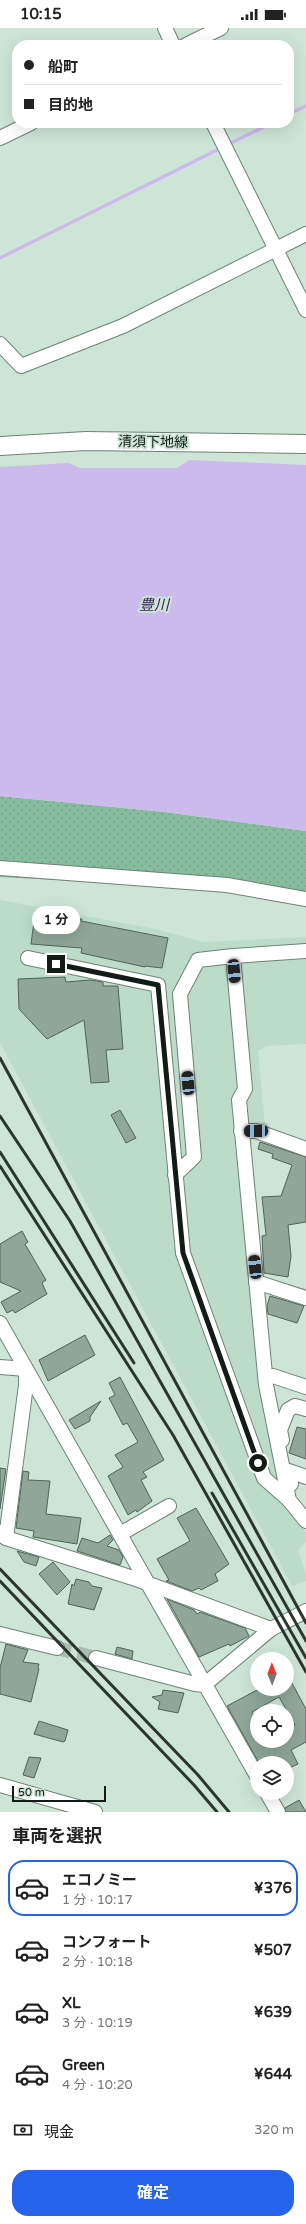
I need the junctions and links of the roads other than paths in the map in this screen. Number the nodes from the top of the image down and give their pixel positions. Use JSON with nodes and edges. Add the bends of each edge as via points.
{"nodes":[{"id":1,"x":165,"y":28,"type":"edge"},
{"id":2,"x":221,"y":28,"type":"edge"},
{"id":3,"x":171,"y":40,"type":"edge"},
{"id":4,"x":196,"y":40,"type":"edge"},
{"id":5,"x":21,"y":128,"type":"edge"},
{"id":6,"x":216,"y":128,"type":"edge"},
{"id":7,"x":0,"y":138,"type":"edge"},
{"id":8,"x":306,"y":234,"type":"edge"},
{"id":9,"x":276,"y":249,"type":"junction"},
{"id":10,"x":306,"y":310,"type":"edge"},
{"id":11,"x":0,"y":344,"type":"edge"},
{"id":12,"x":306,"y":444,"type":"edge"},
{"id":13,"x":0,"y":446,"type":"edge"},
{"id":14,"x":0,"y":868,"type":"edge"},
{"id":15,"x":306,"y":899,"type":"edge"},
{"id":16,"x":306,"y":951,"type":"edge"},
{"id":17,"x":233,"y":956,"type":"junction"},
{"id":18,"x":28,"y":958,"type":"dead end"},
{"id":19,"x":241,"y":1131,"type":"junction"},
{"id":20,"x":306,"y":1149,"type":"edge"},
{"id":21,"x":175,"y":1175,"type":"junction"},
{"id":22,"x":256,"y":1282,"type":"junction"},
{"id":23,"x":306,"y":1298,"type":"edge"},
{"id":24,"x":0,"y":1323,"type":"edge"},
{"id":25,"x":0,"y":1367,"type":"edge"},
{"id":26,"x":26,"y":1369,"type":"junction"},
{"id":27,"x":273,"y":1376,"type":"dead end"},
{"id":28,"x":306,"y":1387,"type":"edge"},
{"id":29,"x":306,"y":1409,"type":"edge"},
{"id":30,"x":289,"y":1471,"type":"junction"},
{"id":31,"x":306,"y":1477,"type":"edge"},
{"id":32,"x":169,"y":1506,"type":"dead end"},
{"id":33,"x":299,"y":1510,"type":"edge"},
{"id":34,"x":120,"y":1534,"type":"junction"},
{"id":35,"x":3,"y":1535,"type":"edge"},
{"id":36,"x":147,"y":1583,"type":"junction"},
{"id":37,"x":306,"y":1611,"type":"edge"},
{"id":38,"x":271,"y":1629,"type":"junction"},
{"id":39,"x":0,"y":1634,"type":"edge"},
{"id":40,"x":58,"y":1648,"type":"tunnel mouth"},
{"id":41,"x":96,"y":1658,"type":"tunnel mouth"},
{"id":42,"x":204,"y":1684,"type":"junction"},
{"id":43,"x":250,"y":1764,"type":"edge"},
{"id":44,"x":0,"y":1785,"type":"edge"},
{"id":45,"x":271,"y":1800,"type":"edge"},
{"id":46,"x":96,"y":1812,"type":"edge"},
{"id":47,"x":278,"y":1812,"type":"edge"}],
"edges":[{"from":1,"to":3,"type":"street"},
{"from":2,"to":4,"type":"street"},
{"from":5,"to":7,"type":"street"},
{"from":6,"to":9,"type":"street"},
{"from":8,"to":9,"type":"street"},
{"from":9,"to":10,"type":"street"},
{"from":9,"to":11,"type":"street","via":[[123,326],[20,366]]},
{"from":12,"to":13,"type":"main road","name":"清須下地線","via":[[86,441]]},
{"from":14,"to":15,"type":"street","via":[[226,885]]},
{"from":16,"to":17,"type":"street"},
{"from":17,"to":19,"type":"street","via":[[245,1089],[239,1100]]},
{"from":17,"to":21,"type":"street","via":[[198,960],[180,994],[194,1157]]},
{"from":18,"to":21,"type":"street","via":[[158,985]]},
{"from":19,"to":20,"type":"street","via":[[256,1131]]},
{"from":19,"to":22,"type":"street"},
{"from":21,"to":33,"type":"street","via":[[183,1253],[264,1478]]},
{"from":22,"to":23,"type":"street"},
{"from":22,"to":33,"type":"street","via":[[266,1385]]},
{"from":24,"to":26,"type":"street"},
{"from":25,"to":26,"type":"street"},
{"from":26,"to":34,"type":"street"},
{"from":26,"to":35,"type":"street","via":[[26,1385]]},
{"from":27,"to":28,"type":"street"},
{"from":29,"to":30,"type":"street","via":[[295,1406],[291,1408],[280,1430]]},
{"from":30,"to":31,"type":"street"},
{"from":30,"to":33,"type":"street","via":[[295,1503]]},
{"from":32,"to":34,"type":"street"},
{"from":34,"to":36,"type":"street"},
{"from":35,"to":36,"type":"street"},
{"from":36,"to":38,"type":"street"},
{"from":36,"to":42,"type":"street"},
{"from":37,"to":38,"type":"street"},
{"from":38,"to":42,"type":"street"},
{"from":39,"to":40,"type":"street"},
{"from":41,"to":42,"type":"street","via":[[195,1684]]},
{"from":42,"to":43,"type":"street"},
{"from":44,"to":46,"type":"street"},
{"from":45,"to":47,"type":"street"}]}
